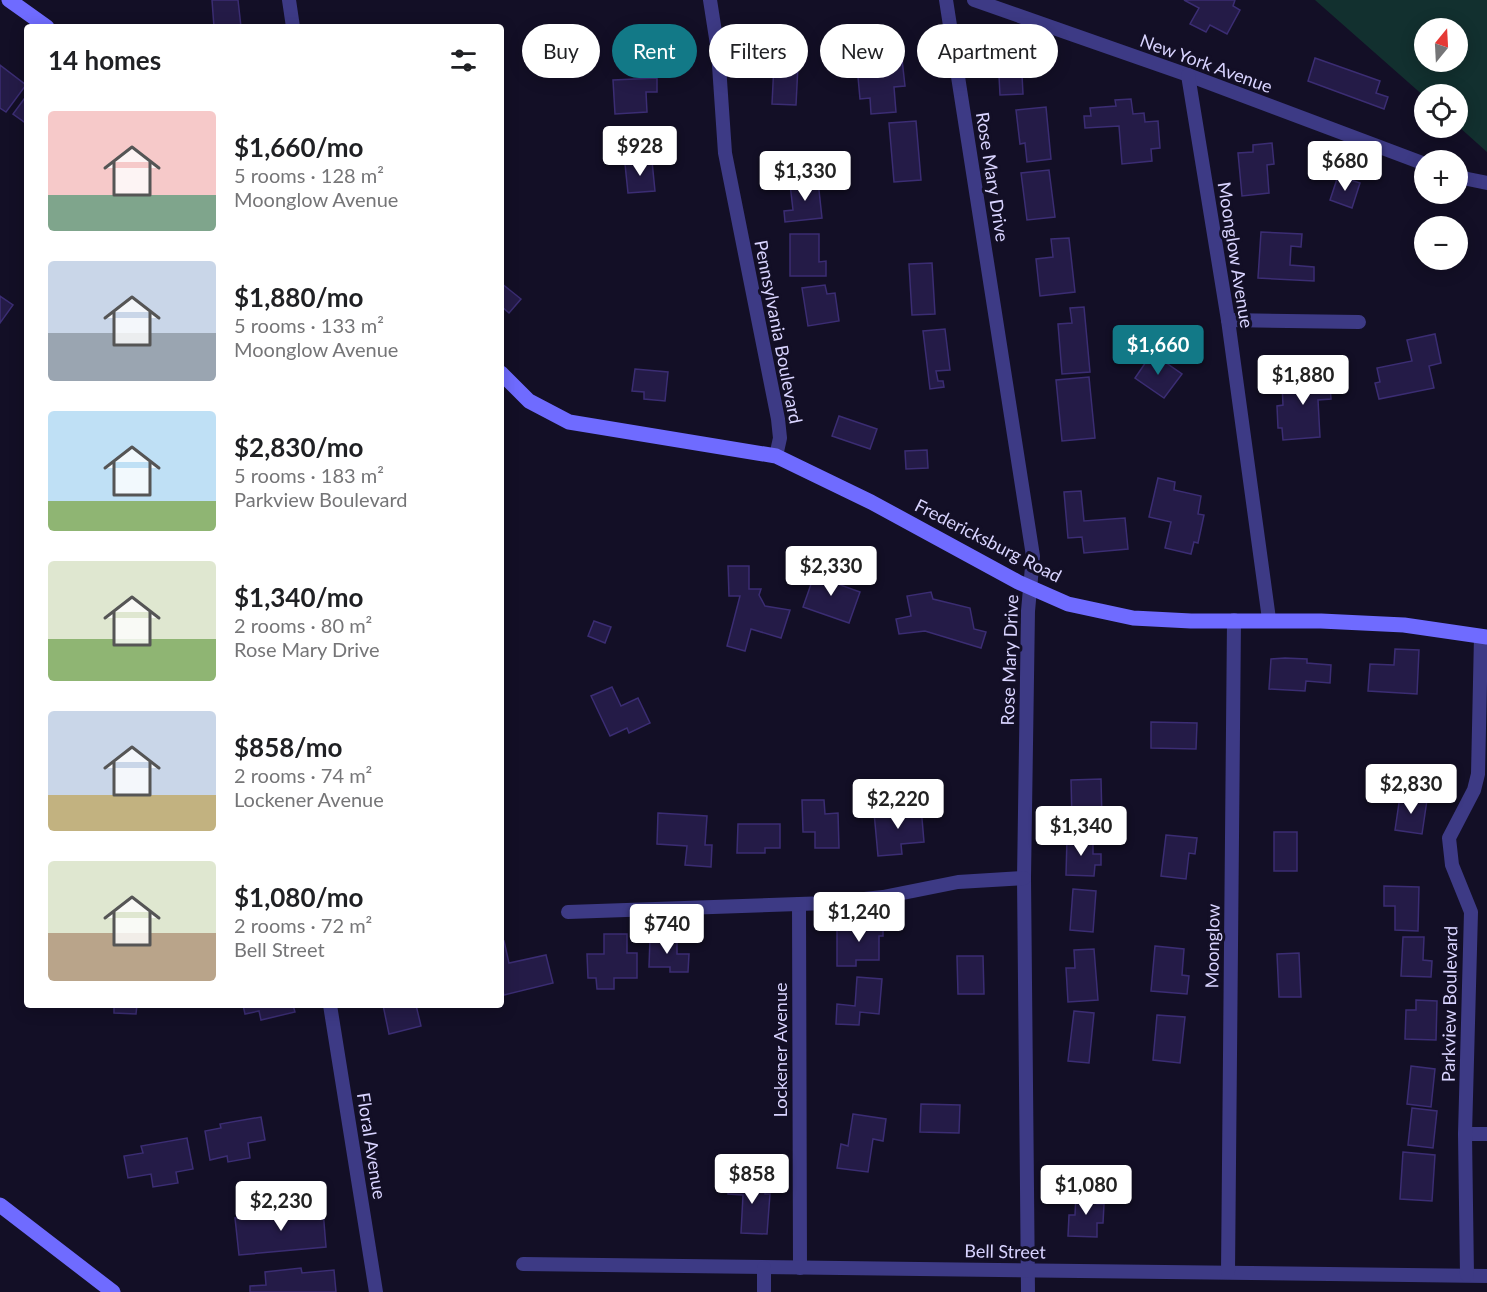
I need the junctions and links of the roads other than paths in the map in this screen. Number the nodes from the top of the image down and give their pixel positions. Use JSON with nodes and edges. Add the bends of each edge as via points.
{"nodes":[{"id":1,"x":9,"y":0,"type":"edge"},
{"id":2,"x":290,"y":0,"type":"edge"},
{"id":3,"x":710,"y":0,"type":"edge"},
{"id":4,"x":946,"y":0,"type":"edge"},
{"id":5,"x":974,"y":0,"type":"edge"},
{"id":6,"x":43,"y":24,"type":"edge"},
{"id":7,"x":293,"y":24,"type":"edge"},
{"id":8,"x":1188,"y":75,"type":"junction"},
{"id":9,"x":1414,"y":160,"type":"edge"},
{"id":10,"x":1468,"y":179,"type":"edge"},
{"id":11,"x":1487,"y":183,"type":"edge"},
{"id":12,"x":1228,"y":320,"type":"junction"},
{"id":13,"x":1359,"y":322,"type":"dead end"},
{"id":14,"x":504,"y":376,"type":"edge"},
{"id":15,"x":776,"y":456,"type":"junction"},
{"id":16,"x":1030,"y":587,"type":"junction"},
{"id":17,"x":1269,"y":619,"type":"junction"},
{"id":18,"x":1234,"y":620,"type":"junction"},
{"id":19,"x":1484,"y":636,"type":"edge"},
{"id":20,"x":1024,"y":878,"type":"junction"},
{"id":21,"x":799,"y":904,"type":"junction"},
{"id":22,"x":568,"y":912,"type":"dead end"},
{"id":23,"x":330,"y":1008,"type":"edge"},
{"id":24,"x":1465,"y":1134,"type":"junction"},
{"id":25,"x":1487,"y":1134,"type":"edge"},
{"id":26,"x":0,"y":1205,"type":"edge"},
{"id":27,"x":523,"y":1264,"type":"dead end"},
{"id":28,"x":764,"y":1268,"type":"junction"},
{"id":29,"x":800,"y":1268,"type":"junction"},
{"id":30,"x":1028,"y":1270,"type":"junction"},
{"id":31,"x":1228,"y":1272,"type":"junction"},
{"id":32,"x":1467,"y":1275,"type":"junction"},
{"id":33,"x":1487,"y":1276,"type":"edge"},
{"id":34,"x":113,"y":1292,"type":"edge"},
{"id":35,"x":376,"y":1292,"type":"edge"},
{"id":36,"x":764,"y":1292,"type":"edge"},
{"id":37,"x":1028,"y":1292,"type":"edge"}],
"edges":[{"from":1,"to":6,"type":"street"},
{"from":2,"to":7,"type":"street"},
{"from":3,"to":15,"type":"street","name":"Pennsylvania Boulevard","via":[[725,153],[778,419],[780,438]]},
{"from":4,"to":16,"type":"street","name":"Rose Mary Drive","via":[[1033,556]]},
{"from":5,"to":8,"type":"street","name":"New York Avenue"},
{"from":8,"to":9,"type":"street","name":"New York Avenue"},
{"from":8,"to":12,"type":"street","name":"Moonglow Avenue"},
{"from":10,"to":11,"type":"street"},
{"from":12,"to":13,"type":"street"},
{"from":12,"to":17,"type":"street","name":"Moonglow Avenue"},
{"from":14,"to":15,"type":"street","name":"Fredericksburg Road","via":[[529,401],[569,422]]},
{"from":15,"to":16,"type":"street","name":"Fredericksburg Road"},
{"from":16,"to":18,"type":"street","name":"Fredericksburg Road","via":[[1068,604],[1103,613],[1191,621]]},
{"from":16,"to":20,"type":"street","name":"Rose Mary Drive"},
{"from":17,"to":18,"type":"street","name":"Fredericksburg Road"},
{"from":17,"to":19,"type":"street","name":"Fredericksburg Road","via":[[1404,626]]},
{"from":18,"to":31,"type":"street","name":"Moonglow"},
{"from":19,"to":24,"type":"street","name":"Parkview Boulevard","via":[[1478,774],[1449,838],[1452,865],[1471,912]]},
{"from":20,"to":21,"type":"street","via":[[958,882],[883,897]]},
{"from":20,"to":30,"type":"street","name":"Rose Mary Drive"},
{"from":21,"to":22,"type":"street"},
{"from":21,"to":29,"type":"street","name":"Lockener Avenue"},
{"from":23,"to":35,"type":"street","name":"Floral Avenue"},
{"from":24,"to":25,"type":"street"},
{"from":24,"to":32,"type":"street","name":"Parkview Boulevard"},
{"from":26,"to":34,"type":"street"},
{"from":27,"to":28,"type":"street","name":"Bell Street"},
{"from":28,"to":29,"type":"street","name":"Bell Street"},
{"from":28,"to":36,"type":"street"},
{"from":29,"to":30,"type":"street","name":"Bell Street"},
{"from":30,"to":31,"type":"street","name":"Bell Street"},
{"from":30,"to":37,"type":"street","name":"Rose Mary Drive"},
{"from":31,"to":32,"type":"street","name":"Bell Street"},
{"from":32,"to":33,"type":"street","name":"Bell Street"}]}
